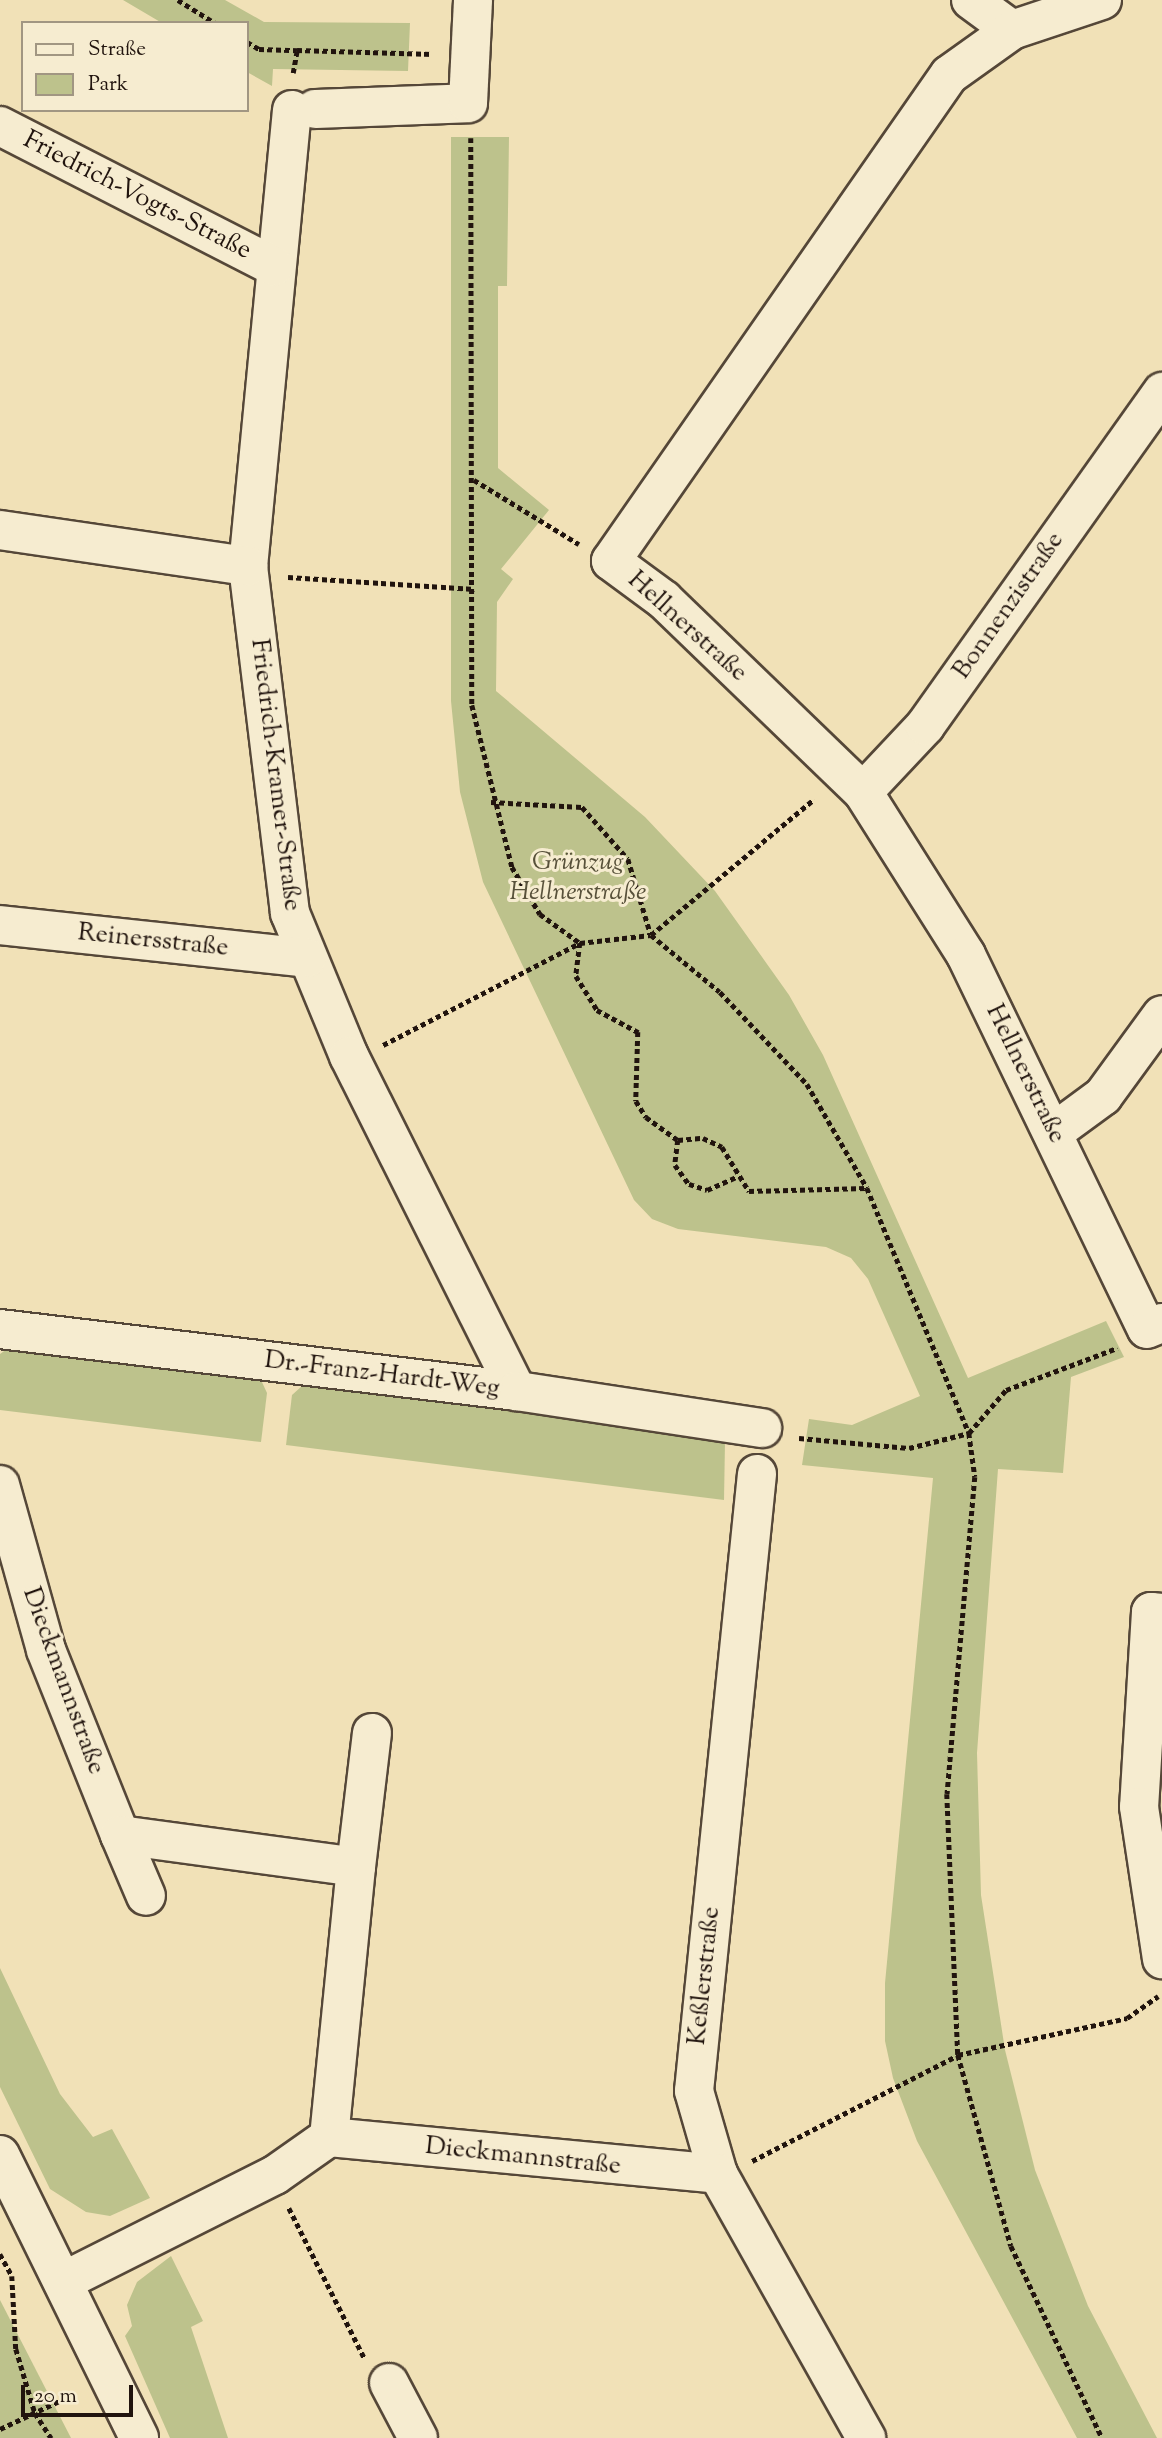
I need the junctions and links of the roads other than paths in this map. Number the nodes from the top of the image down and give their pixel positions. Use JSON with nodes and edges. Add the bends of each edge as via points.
{"nodes":[{"id":1,"x":473,"y":0,"type":"edge"},
{"id":2,"x":971,"y":0,"type":"edge"},
{"id":3,"x":1102,"y":0,"type":"edge"},
{"id":4,"x":1012,"y":30,"type":"junction"},
{"id":5,"x":0,"y":126,"type":"edge"},
{"id":6,"x":274,"y":266,"type":"junction"},
{"id":7,"x":1157,"y":406,"type":"edge"},
{"id":8,"x":0,"y":530,"type":"edge"},
{"id":9,"x":248,"y":566,"type":"junction"},
{"id":10,"x":863,"y":792,"type":"junction"},
{"id":11,"x":0,"y":925,"type":"edge"},
{"id":12,"x":307,"y":958,"type":"junction"},
{"id":13,"x":1162,"y":1015,"type":"edge"},
{"id":14,"x":1054,"y":1132,"type":"junction"},
{"id":15,"x":1155,"y":1326,"type":"edge"},
{"id":16,"x":0,"y":1329,"type":"edge"},
{"id":17,"x":517,"y":1391,"type":"junction"},
{"id":18,"x":762,"y":1428,"type":"road end"},
{"id":19,"x":757,"y":1474,"type":"dead end"},
{"id":20,"x":0,"y":1485,"type":"edge"},
{"id":21,"x":1162,"y":1613,"type":"edge"},
{"id":22,"x":372,"y":1733,"type":"dead end"},
{"id":23,"x":120,"y":1835,"type":"junction"},
{"id":24,"x":356,"y":1867,"type":"junction"},
{"id":25,"x":146,"y":1896,"type":"dead end"},
{"id":26,"x":1162,"y":1959,"type":"edge"},
{"id":27,"x":328,"y":2137,"type":"junction"},
{"id":28,"x":0,"y":2155,"type":"edge"},
{"id":29,"x":718,"y":2174,"type":"junction"},
{"id":30,"x":64,"y":2281,"type":"junction"},
{"id":31,"x":389,"y":2384,"type":"road end"},
{"id":32,"x":139,"y":2438,"type":"edge"},
{"id":33,"x":418,"y":2438,"type":"edge"},
{"id":34,"x":866,"y":2438,"type":"edge"}],
"edges":[{"from":1,"to":6,"type":"street","name":"Friedrich-Kramer-Straße","via":[[468,103],[303,110]]},
{"from":2,"to":4,"type":"street"},
{"from":3,"to":4,"type":"street","name":"Hellnerstraße"},
{"from":4,"to":10,"type":"street","name":"Hellnerstraße","via":[[948,75],[611,561],[664,600]]},
{"from":5,"to":6,"type":"street","name":"Friedrich-Vogts-Straße"},
{"from":6,"to":9,"type":"street","name":"Friedrich-Kramer-Straße"},
{"from":7,"to":10,"type":"street","name":"Bonnenzistraße","via":[[925,726]]},
{"from":8,"to":9,"type":"street"},
{"from":9,"to":12,"type":"street","name":"Friedrich-Kramer-Straße","via":[[290,914]]},
{"from":10,"to":14,"type":"street","name":"Hellnerstraße","via":[[966,956]]},
{"from":11,"to":12,"type":"street","name":"Reinersstraße"},
{"from":12,"to":17,"type":"street","name":"Friedrich-Kramer-Straße","via":[[349,1056]]},
{"from":13,"to":14,"type":"street","via":[[1104,1096]]},
{"from":14,"to":15,"type":"street","name":"Hellnerstraße"},
{"from":16,"to":17,"type":"street","name":"Dr.-Franz-Hardt-Weg"},
{"from":17,"to":18,"type":"street","name":"Dr.-Franz-Hardt-Weg"},
{"from":19,"to":29,"type":"street","name":"Keßlerstraße","via":[[694,2091]]},
{"from":20,"to":23,"type":"street","name":"Dieckmannstraße","via":[[46,1650]]},
{"from":21,"to":26,"type":"street","via":[[1151,1612],[1139,1807]]},
{"from":22,"to":24,"type":"street"},
{"from":23,"to":24,"type":"street"},
{"from":23,"to":25,"type":"street","name":"Dieckmannstraße"},
{"from":24,"to":27,"type":"street"},
{"from":27,"to":29,"type":"street","name":"Dieckmannstraße"},
{"from":27,"to":30,"type":"street","via":[[275,2175]]},
{"from":28,"to":30,"type":"street"},
{"from":29,"to":34,"type":"street","name":"Keßlerstraße"},
{"from":30,"to":32,"type":"street"},
{"from":31,"to":33,"type":"street"}]}
